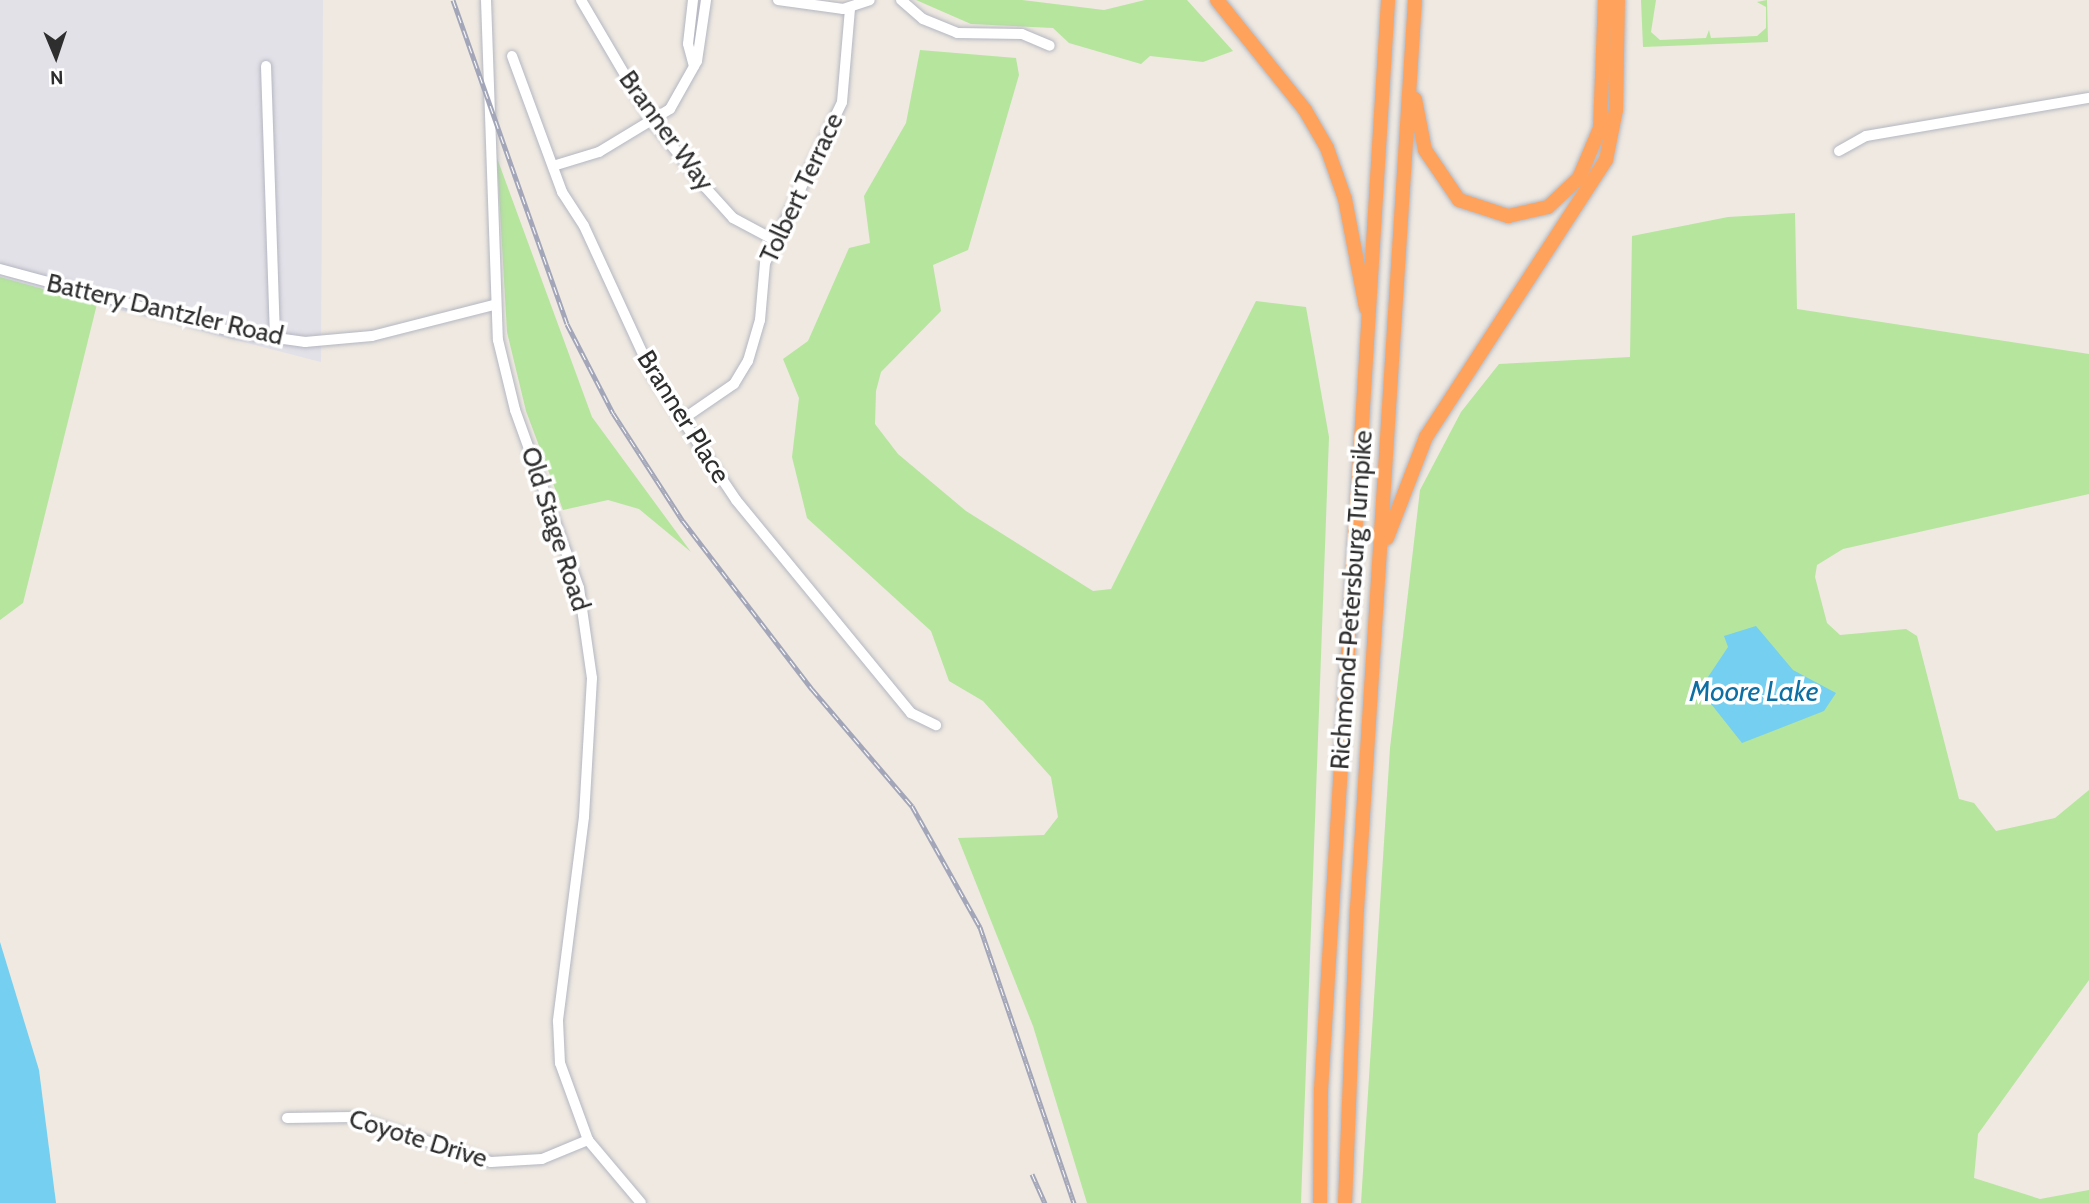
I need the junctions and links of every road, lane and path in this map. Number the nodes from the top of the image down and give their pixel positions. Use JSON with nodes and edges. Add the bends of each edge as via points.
{"nodes":[{"id":1,"x":486,"y":0,"type":"edge"},
{"id":2,"x":581,"y":0,"type":"edge"},
{"id":3,"x":693,"y":0,"type":"edge"},
{"id":4,"x":706,"y":0,"type":"edge"},
{"id":5,"x":778,"y":0,"type":"edge"},
{"id":6,"x":870,"y":0,"type":"edge"},
{"id":7,"x":901,"y":0,"type":"edge"},
{"id":8,"x":1217,"y":0,"type":"edge"},
{"id":9,"x":1388,"y":0,"type":"edge"},
{"id":10,"x":1415,"y":0,"type":"edge"},
{"id":11,"x":1605,"y":0,"type":"edge"},
{"id":12,"x":1618,"y":0,"type":"edge"},
{"id":13,"x":850,"y":8,"type":"junction"},
{"id":14,"x":1049,"y":46,"type":"dead end"},
{"id":15,"x":512,"y":56,"type":"dead end"},
{"id":16,"x":266,"y":66,"type":"dead end"},
{"id":17,"x":694,"y":66,"type":"junction"},
{"id":18,"x":1410,"y":66,"type":"junction"},
{"id":19,"x":2089,"y":98,"type":"edge"},
{"id":20,"x":652,"y":121,"type":"junction"},
{"id":21,"x":1839,"y":151,"type":"dead end"},
{"id":22,"x":553,"y":166,"type":"junction"},
{"id":23,"x":774,"y":240,"type":"junction"},
{"id":24,"x":0,"y":269,"type":"edge"},
{"id":25,"x":494,"y":305,"type":"junction"},
{"id":26,"x":1368,"y":316,"type":"junction"},
{"id":27,"x":275,"y":340,"type":"junction"},
{"id":28,"x":683,"y":419,"type":"junction"},
{"id":29,"x":1379,"y":569,"type":"junction"},
{"id":30,"x":936,"y":724,"type":"dead end"},
{"id":31,"x":287,"y":1118,"type":"dead end"},
{"id":32,"x":588,"y":1140,"type":"junction"},
{"id":33,"x":641,"y":1203,"type":"edge"},
{"id":34,"x":1320,"y":1203,"type":"edge"},
{"id":35,"x":1345,"y":1203,"type":"edge"}],
"edges":[{"from":1,"to":25,"type":"street","name":"Old Stage Road"},
{"from":2,"to":20,"type":"street","name":"Branner Way"},
{"from":3,"to":17,"type":"street","via":[[688,44]]},
{"from":4,"to":17,"type":"street"},
{"from":5,"to":13,"type":"street"},
{"from":6,"to":13,"type":"street"},
{"from":7,"to":14,"type":"street","via":[[940,27],[974,35],[1022,34]]},
{"from":8,"to":26,"type":"highway","via":[[1301,104],[1327,148],[1345,199]]},
{"from":9,"to":26,"type":"highway","name":"Richmond-Petersburg Turnpike"},
{"from":10,"to":18,"type":"highway","name":"Richmond-Petersburg Turnpike"},
{"from":11,"to":18,"type":"highway","via":[[1603,109],[1595,146],[1570,190],[1536,212],[1483,212],[1451,193],[1425,150]]},
{"from":12,"to":29,"type":"highway","via":[[1616,110],[1606,160],[1417,454]]},
{"from":13,"to":23,"type":"street","name":"Tolbert Terrace","via":[[842,102]]},
{"from":15,"to":22,"type":"street","name":"Branner Place"},
{"from":16,"to":27,"type":"street"},
{"from":17,"to":20,"type":"street","via":[[670,109]]},
{"from":18,"to":29,"type":"highway","name":"Richmond-Petersburg Turnpike"},
{"from":19,"to":21,"type":"street","via":[[1866,136]]},
{"from":20,"to":22,"type":"street","via":[[599,152]]},
{"from":20,"to":23,"type":"street","name":"Branner Way","via":[[733,218]]},
{"from":22,"to":28,"type":"street","name":"Branner Place","via":[[653,376]]},
{"from":23,"to":28,"type":"street","name":"Tolbert Terrace","via":[[748,361],[734,384]]},
{"from":24,"to":27,"type":"street","name":"Battery Dantzler Road"},
{"from":25,"to":27,"type":"street","name":"Battery Dantzler Road","via":[[357,339]]},
{"from":25,"to":32,"type":"street","name":"Old Stage Road","via":[[515,410],[568,551],[590,648],[587,779],[558,1021],[564,1082]]},
{"from":26,"to":34,"type":"highway","name":"Richmond-Petersburg Turnpike","via":[[1321,1090]]},
{"from":28,"to":30,"type":"street","name":"Branner Place","via":[[737,500],[911,713]]},
{"from":29,"to":35,"type":"highway","name":"Richmond-Petersburg Turnpike"},
{"from":31,"to":32,"type":"street","name":"Coyote Drive","via":[[353,1117],[491,1162],[542,1159]]},
{"from":32,"to":33,"type":"street","name":"Old Stage Road"}]}
